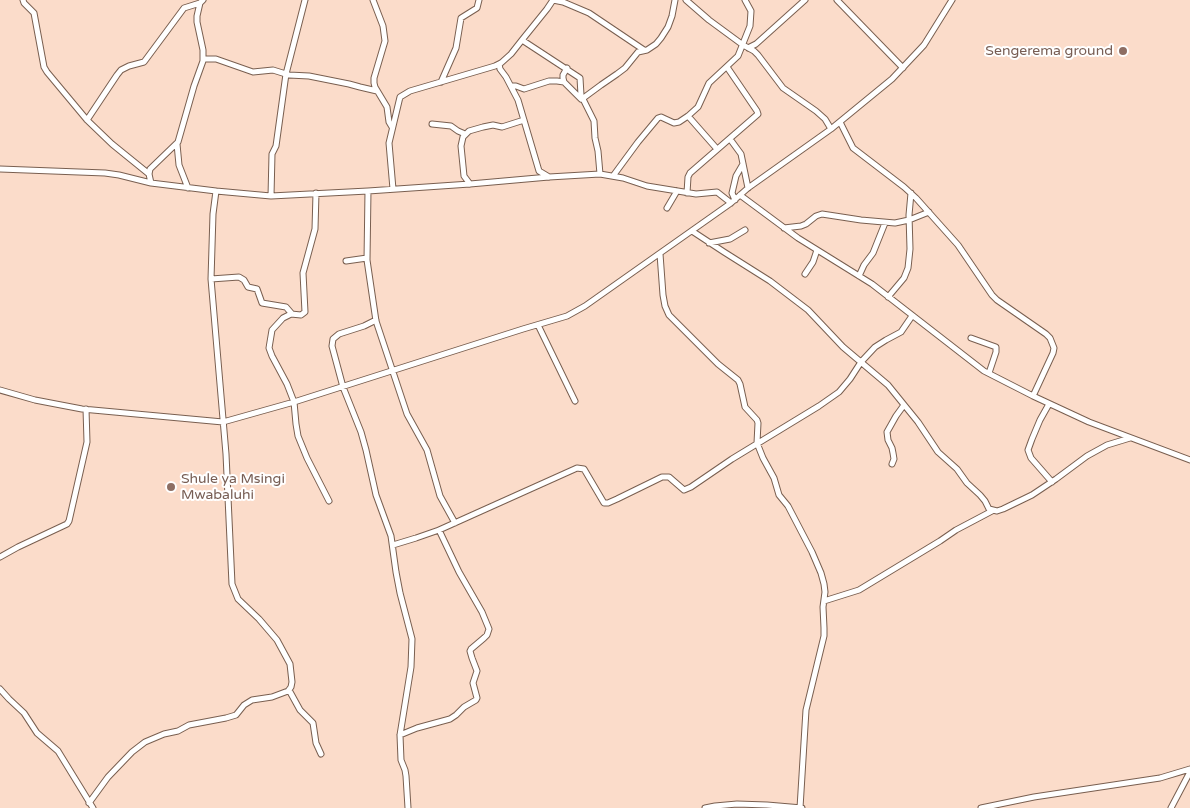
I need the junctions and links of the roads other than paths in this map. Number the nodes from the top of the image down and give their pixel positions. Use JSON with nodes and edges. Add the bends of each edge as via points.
{"nodes":[{"id":1,"x":23,"y":0,"type":"edge"},
{"id":2,"x":305,"y":0,"type":"edge"},
{"id":3,"x":373,"y":0,"type":"edge"},
{"id":4,"x":479,"y":0,"type":"edge"},
{"id":5,"x":553,"y":0,"type":"edge"},
{"id":6,"x":675,"y":0,"type":"edge"},
{"id":7,"x":686,"y":0,"type":"edge"},
{"id":8,"x":745,"y":0,"type":"edge"},
{"id":9,"x":805,"y":0,"type":"edge"},
{"id":10,"x":837,"y":0,"type":"edge"},
{"id":11,"x":952,"y":0,"type":"edge"},
{"id":12,"x":202,"y":1,"type":"edge"},
{"id":13,"x":522,"y":40,"type":"junction"},
{"id":14,"x":742,"y":47,"type":"junction"},
{"id":15,"x":749,"y":48,"type":"junction"},
{"id":16,"x":644,"y":50,"type":"junction"},
{"id":17,"x":204,"y":59,"type":"junction"},
{"id":18,"x":499,"y":64,"type":"junction"},
{"id":19,"x":727,"y":67,"type":"junction"},
{"id":20,"x":567,"y":68,"type":"junction"},
{"id":21,"x":903,"y":68,"type":"junction"},
{"id":22,"x":286,"y":74,"type":"junction"},
{"id":23,"x":441,"y":82,"type":"junction"},
{"id":24,"x":564,"y":82,"type":"junction"},
{"id":25,"x":511,"y":86,"type":"junction"},
{"id":26,"x":378,"y":91,"type":"junction"},
{"id":27,"x":582,"y":100,"type":"junction"},
{"id":28,"x":688,"y":116,"type":"junction"},
{"id":29,"x":87,"y":120,"type":"junction"},
{"id":30,"x":524,"y":120,"type":"junction"},
{"id":31,"x":840,"y":122,"type":"junction"},
{"id":32,"x":432,"y":124,"type":"dead end"},
{"id":33,"x":392,"y":127,"type":"junction"},
{"id":34,"x":831,"y":128,"type":"junction"},
{"id":35,"x":465,"y":134,"type":"junction"},
{"id":36,"x":730,"y":139,"type":"junction"},
{"id":37,"x":177,"y":144,"type":"junction"},
{"id":38,"x":717,"y":150,"type":"junction"},
{"id":39,"x":743,"y":164,"type":"junction"},
{"id":40,"x":0,"y":170,"type":"edge"},
{"id":41,"x":539,"y":171,"type":"junction"},
{"id":42,"x":149,"y":174,"type":"junction"},
{"id":43,"x":600,"y":174,"type":"junction"},
{"id":44,"x":464,"y":176,"type":"junction"},
{"id":45,"x":613,"y":176,"type":"junction"},
{"id":46,"x":549,"y":177,"type":"junction"},
{"id":47,"x":534,"y":178,"type":"junction"},
{"id":48,"x":151,"y":183,"type":"junction"},
{"id":49,"x":470,"y":184,"type":"junction"},
{"id":50,"x":458,"y":185,"type":"junction"},
{"id":51,"x":188,"y":188,"type":"junction"},
{"id":52,"x":748,"y":188,"type":"junction"},
{"id":53,"x":393,"y":189,"type":"junction"},
{"id":54,"x":216,"y":191,"type":"junction"},
{"id":55,"x":368,"y":191,"type":"junction"},
{"id":56,"x":677,"y":191,"type":"junction"},
{"id":57,"x":316,"y":193,"type":"junction"},
{"id":58,"x":687,"y":193,"type":"junction"},
{"id":59,"x":911,"y":193,"type":"junction"},
{"id":60,"x":740,"y":195,"type":"junction"},
{"id":61,"x":271,"y":196,"type":"junction"},
{"id":62,"x":733,"y":202,"type":"junction"},
{"id":63,"x":667,"y":208,"type":"dead end"},
{"id":64,"x":929,"y":212,"type":"junction"},
{"id":65,"x":909,"y":220,"type":"junction"},
{"id":66,"x":885,"y":222,"type":"junction"},
{"id":67,"x":784,"y":228,"type":"junction"},
{"id":68,"x":745,"y":230,"type":"dead end"},
{"id":69,"x":692,"y":231,"type":"junction"},
{"id":70,"x":709,"y":243,"type":"junction"},
{"id":71,"x":817,"y":250,"type":"junction"},
{"id":72,"x":660,"y":254,"type":"junction"},
{"id":73,"x":367,"y":258,"type":"junction"},
{"id":74,"x":346,"y":261,"type":"dead end"},
{"id":75,"x":805,"y":274,"type":"dead end"},
{"id":76,"x":859,"y":276,"type":"junction"},
{"id":77,"x":211,"y":279,"type":"junction"},
{"id":78,"x":888,"y":297,"type":"junction"},
{"id":79,"x":292,"y":314,"type":"junction"},
{"id":80,"x":912,"y":316,"type":"junction"},
{"id":81,"x":376,"y":320,"type":"junction"},
{"id":82,"x":538,"y":325,"type":"junction"},
{"id":83,"x":971,"y":338,"type":"dead end"},
{"id":84,"x":861,"y":362,"type":"junction"},
{"id":85,"x":393,"y":371,"type":"junction"},
{"id":86,"x":989,"y":373,"type":"junction"},
{"id":87,"x":343,"y":387,"type":"junction"},
{"id":88,"x":0,"y":390,"type":"edge"},
{"id":89,"x":1033,"y":396,"type":"junction"},
{"id":90,"x":575,"y":401,"type":"dead end"},
{"id":91,"x":294,"y":402,"type":"junction"},
{"id":92,"x":1049,"y":404,"type":"junction"},
{"id":93,"x":904,"y":405,"type":"junction"},
{"id":94,"x":86,"y":409,"type":"junction"},
{"id":95,"x":223,"y":422,"type":"junction"},
{"id":96,"x":1130,"y":438,"type":"junction"},
{"id":97,"x":757,"y":443,"type":"junction"},
{"id":98,"x":1190,"y":460,"type":"edge"},
{"id":99,"x":892,"y":464,"type":"dead end"},
{"id":100,"x":1052,"y":482,"type":"junction"},
{"id":101,"x":329,"y":501,"type":"dead end"},
{"id":102,"x":992,"y":511,"type":"junction"},
{"id":103,"x":455,"y":523,"type":"junction"},
{"id":104,"x":439,"y":530,"type":"junction"},
{"id":105,"x":393,"y":545,"type":"junction"},
{"id":106,"x":0,"y":557,"type":"edge"},
{"id":107,"x":824,"y":601,"type":"junction"},
{"id":108,"x":0,"y":689,"type":"edge"},
{"id":109,"x":289,"y":690,"type":"junction"},
{"id":110,"x":400,"y":735,"type":"junction"},
{"id":111,"x":322,"y":754,"type":"dead end"},
{"id":112,"x":1190,"y":771,"type":"edge"},
{"id":113,"x":89,"y":803,"type":"junction"},
{"id":114,"x":93,"y":808,"type":"edge"},
{"id":115,"x":408,"y":808,"type":"edge"},
{"id":116,"x":705,"y":808,"type":"edge"},
{"id":117,"x":801,"y":808,"type":"edge"},
{"id":118,"x":981,"y":808,"type":"edge"},
{"id":119,"x":1171,"y":808,"type":"edge"}],
"edges":[{"from":1,"to":29,"type":"street","via":[[34,13],[45,69]]},
{"from":2,"to":22,"type":"street"},
{"from":3,"to":26,"type":"street","via":[[385,41],[374,78]]},
{"from":4,"to":23,"type":"street","via":[[477,8],[462,18],[455,51]]},
{"from":5,"to":13,"type":"street"},
{"from":5,"to":16,"type":"street","via":[[589,13]]},
{"from":6,"to":16,"type":"street","via":[[668,27],[651,48]]},
{"from":7,"to":14,"type":"street"},
{"from":8,"to":14,"type":"street","via":[[751,16]]},
{"from":9,"to":15,"type":"street"},
{"from":10,"to":21,"type":"street"},
{"from":11,"to":21,"type":"street","via":[[924,45]]},
{"from":12,"to":17,"type":"street","via":[[197,22]]},
{"from":12,"to":29,"type":"street","via":[[184,8],[144,62],[121,70]]},
{"from":13,"to":18,"type":"street"},
{"from":13,"to":20,"type":"street"},
{"from":14,"to":15,"type":"street"},
{"from":14,"to":19,"type":"street"},
{"from":15,"to":34,"type":"street","via":[[783,88],[816,111]]},
{"from":16,"to":27,"type":"street"},
{"from":17,"to":22,"type":"street","via":[[216,59],[253,72],[273,70]]},
{"from":17,"to":37,"type":"street"},
{"from":18,"to":23,"type":"street"},
{"from":18,"to":25,"type":"street"},
{"from":19,"to":28,"type":"street","via":[[709,83],[698,107]]},
{"from":19,"to":36,"type":"street","via":[[758,113]]},
{"from":20,"to":24,"type":"street"},
{"from":20,"to":27,"type":"street","via":[[580,78]]},
{"from":21,"to":31,"type":"street"},
{"from":22,"to":26,"type":"street"},
{"from":22,"to":61,"type":"street","via":[[276,146],[272,154]]},
{"from":23,"to":33,"type":"street","via":[[401,95]]},
{"from":24,"to":25,"type":"street","via":[[549,81],[524,89]]},
{"from":24,"to":27,"type":"street"},
{"from":25,"to":30,"type":"street"},
{"from":26,"to":33,"type":"street","via":[[388,107]]},
{"from":27,"to":43,"type":"street","via":[[593,116]]},
{"from":28,"to":38,"type":"street"},
{"from":28,"to":45,"type":"street","via":[[674,123],[658,118]]},
{"from":29,"to":42,"type":"street"},
{"from":30,"to":35,"type":"street","via":[[502,127],[490,125]]},
{"from":30,"to":41,"type":"street"},
{"from":31,"to":34,"type":"street"},
{"from":31,"to":59,"type":"street","via":[[853,148]]},
{"from":32,"to":35,"type":"street","via":[[452,126]]},
{"from":33,"to":53,"type":"street","via":[[389,143]]},
{"from":34,"to":52,"type":"street"},
{"from":35,"to":44,"type":"street","via":[[461,140]]},
{"from":36,"to":38,"type":"street"},
{"from":36,"to":39,"type":"street","via":[[741,154]]},
{"from":37,"to":42,"type":"street","via":[[152,167]]},
{"from":37,"to":51,"type":"street","via":[[179,165]]},
{"from":38,"to":58,"type":"street","via":[[690,173]]},
{"from":39,"to":52,"type":"street"},
{"from":39,"to":62,"type":"street","via":[[736,176]]},
{"from":40,"to":48,"type":"street","via":[[105,173]]},
{"from":41,"to":46,"type":"street"},
{"from":41,"to":47,"type":"street"},
{"from":42,"to":48,"type":"street"},
{"from":43,"to":45,"type":"street"},
{"from":43,"to":46,"type":"street"},
{"from":44,"to":49,"type":"street"},
{"from":44,"to":50,"type":"street"},
{"from":45,"to":56,"type":"street"},
{"from":46,"to":47,"type":"street"},
{"from":47,"to":49,"type":"street"},
{"from":48,"to":51,"type":"street"},
{"from":49,"to":50,"type":"street"},
{"from":50,"to":53,"type":"street"},
{"from":51,"to":54,"type":"street"},
{"from":52,"to":60,"type":"street"},
{"from":53,"to":55,"type":"street"},
{"from":54,"to":61,"type":"street"},
{"from":54,"to":77,"type":"street"},
{"from":55,"to":57,"type":"street"},
{"from":55,"to":73,"type":"street"},
{"from":56,"to":58,"type":"street"},
{"from":56,"to":63,"type":"street"},
{"from":57,"to":61,"type":"street"},
{"from":57,"to":79,"type":"street","via":[[315,229],[303,282],[306,312]]},
{"from":58,"to":62,"type":"street","via":[[718,192]]},
{"from":59,"to":64,"type":"street"},
{"from":59,"to":65,"type":"street"},
{"from":60,"to":62,"type":"street"},
{"from":60,"to":67,"type":"street"},
{"from":62,"to":69,"type":"street"},
{"from":64,"to":65,"type":"street"},
{"from":64,"to":89,"type":"street","via":[[958,245],[992,295],[1050,338],[1053,353]]},
{"from":65,"to":66,"type":"street"},
{"from":65,"to":78,"type":"street","via":[[908,268]]},
{"from":66,"to":67,"type":"street","via":[[822,214],[801,226]]},
{"from":66,"to":76,"type":"street","via":[[873,253]]},
{"from":67,"to":71,"type":"street"},
{"from":68,"to":70,"type":"street","via":[[730,239]]},
{"from":69,"to":70,"type":"street"},
{"from":69,"to":72,"type":"street"},
{"from":70,"to":84,"type":"street","via":[[801,304]]},
{"from":71,"to":75,"type":"street"},
{"from":71,"to":76,"type":"street"},
{"from":72,"to":82,"type":"street","via":[[576,312]]},
{"from":72,"to":97,"type":"street","via":[[663,295],[669,316],[738,380],[745,407],[758,423]]},
{"from":73,"to":74,"type":"street"},
{"from":73,"to":81,"type":"street"},
{"from":76,"to":78,"type":"street"},
{"from":77,"to":79,"type":"street","via":[[240,277],[248,287],[257,289],[262,303],[286,307]]},
{"from":77,"to":95,"type":"street"},
{"from":78,"to":80,"type":"street"},
{"from":79,"to":91,"type":"street","via":[[272,330],[269,348]]},
{"from":80,"to":84,"type":"street","via":[[901,332],[879,344]]},
{"from":80,"to":86,"type":"street"},
{"from":81,"to":85,"type":"street"},
{"from":81,"to":87,"type":"street","via":[[333,338],[332,346]]},
{"from":82,"to":85,"type":"street"},
{"from":82,"to":90,"type":"street"},
{"from":83,"to":86,"type":"street","via":[[996,347]]},
{"from":84,"to":93,"type":"street","via":[[888,385]]},
{"from":84,"to":97,"type":"street","via":[[835,395]]},
{"from":85,"to":87,"type":"street"},
{"from":85,"to":103,"type":"street","via":[[407,414],[427,450],[440,496]]},
{"from":86,"to":89,"type":"street"},
{"from":87,"to":91,"type":"street"},
{"from":87,"to":105,"type":"street","via":[[361,432],[376,496]]},
{"from":88,"to":94,"type":"street"},
{"from":89,"to":92,"type":"street"},
{"from":91,"to":95,"type":"street"},
{"from":91,"to":101,"type":"street","via":[[298,436]]},
{"from":92,"to":96,"type":"street"},
{"from":92,"to":100,"type":"street","via":[[1028,450]]},
{"from":93,"to":99,"type":"street","via":[[887,432],[894,459]]},
{"from":93,"to":102,"type":"street","via":[[942,457],[957,469]]},
{"from":94,"to":95,"type":"street"},
{"from":94,"to":106,"type":"street","via":[[88,436],[69,521]]},
{"from":95,"to":109,"type":"street","via":[[232,584],[238,599],[260,619],[284,651],[291,668]]},
{"from":96,"to":98,"type":"street"},
{"from":96,"to":100,"type":"street","via":[[1087,456]]},
{"from":97,"to":103,"type":"street","via":[[684,490],[669,477],[662,477],[604,503],[584,469],[577,468]]},
{"from":97,"to":107,"type":"street","via":[[779,495],[817,564],[824,584]]},
{"from":100,"to":102,"type":"street","via":[[1011,506]]},
{"from":102,"to":107,"type":"street","via":[[860,590]]},
{"from":103,"to":104,"type":"street"},
{"from":104,"to":105,"type":"street"},
{"from":104,"to":110,"type":"street","via":[[488,629],[487,635],[470,651],[477,671],[473,683],[477,698],[450,718]]},
{"from":105,"to":110,"type":"street","via":[[400,593],[412,639]]},
{"from":107,"to":117,"type":"street","via":[[824,636],[806,710]]},
{"from":108,"to":113,"type":"street","via":[[42,737],[56,748]]},
{"from":109,"to":111,"type":"street","via":[[300,710],[313,723],[316,743]]},
{"from":109,"to":113,"type":"street","via":[[252,700],[231,717],[189,725],[145,742],[108,777]]},
{"from":110,"to":115,"type":"street"},
{"from":112,"to":118,"type":"street"},
{"from":112,"to":119,"type":"street"},
{"from":113,"to":114,"type":"street"},
{"from":116,"to":117,"type":"street","via":[[736,804]]}]}
